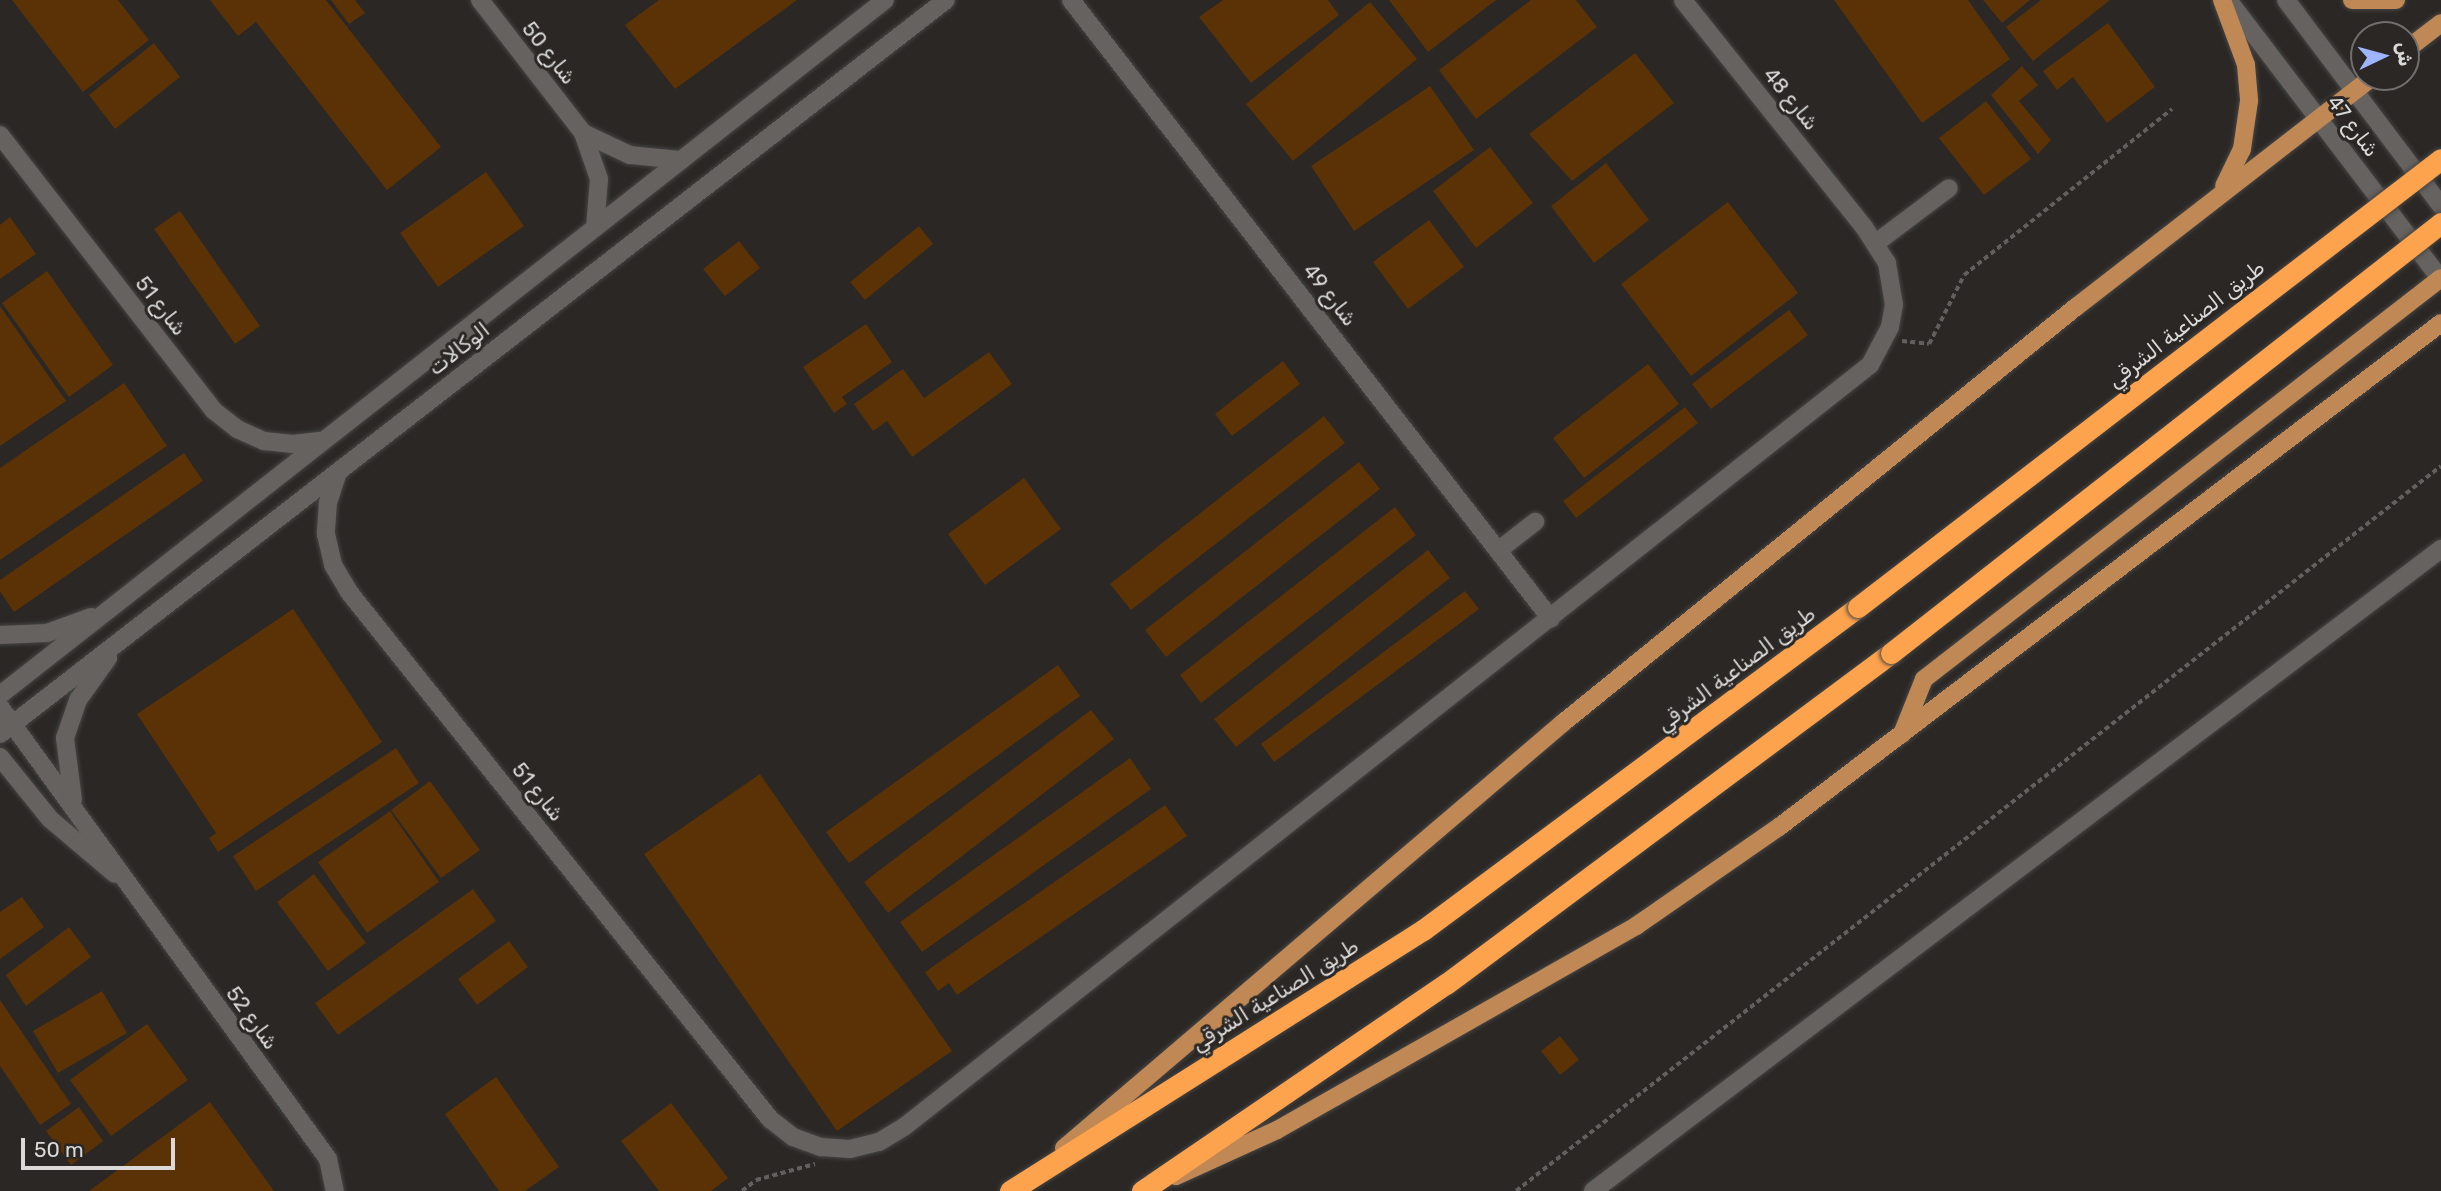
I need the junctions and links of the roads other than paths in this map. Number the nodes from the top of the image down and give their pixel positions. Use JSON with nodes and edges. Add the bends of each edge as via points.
{"nodes":[{"id":1,"x":480,"y":0,"type":"edge"},
{"id":2,"x":885,"y":0,"type":"edge"},
{"id":3,"x":946,"y":0,"type":"edge"},
{"id":4,"x":1071,"y":0,"type":"edge"},
{"id":5,"x":1683,"y":0,"type":"edge"},
{"id":6,"x":2222,"y":0,"type":"edge"},
{"id":7,"x":2228,"y":0,"type":"edge"},
{"id":8,"x":2286,"y":0,"type":"edge"},
{"id":9,"x":2352,"y":0,"type":"edge"},
{"id":10,"x":2396,"y":0,"type":"edge"},
{"id":11,"x":2441,"y":23,"type":"edge"},
{"id":12,"x":2420,"y":39,"type":"edge"},
{"id":13,"x":2350,"y":86,"type":"edge"},
{"id":14,"x":2354,"y":91,"type":"joint"},
{"id":15,"x":2318,"y":118,"type":"junction"},
{"id":16,"x":583,"y":133,"type":"junction"},
{"id":17,"x":0,"y":135,"type":"edge"},
{"id":18,"x":2441,"y":159,"type":"edge"},
{"id":19,"x":681,"y":160,"type":"junction"},
{"id":20,"x":1949,"y":188,"type":"dead end"},
{"id":21,"x":2217,"y":196,"type":"junction"},
{"id":22,"x":2441,"y":206,"type":"edge"},
{"id":23,"x":2441,"y":223,"type":"edge"},
{"id":24,"x":595,"y":228,"type":"junction"},
{"id":25,"x":1876,"y":243,"type":"junction"},
{"id":26,"x":2441,"y":279,"type":"edge"},
{"id":27,"x":2441,"y":323,"type":"edge"},
{"id":28,"x":323,"y":440,"type":"junction"},
{"id":29,"x":338,"y":472,"type":"junction"},
{"id":30,"x":1535,"y":522,"type":"dead end"},
{"id":31,"x":2441,"y":549,"type":"edge"},
{"id":32,"x":1499,"y":550,"type":"junction"},
{"id":33,"x":107,"y":610,"type":"junction"},
{"id":34,"x":1551,"y":619,"type":"junction"},
{"id":35,"x":0,"y":635,"type":"edge"},
{"id":36,"x":121,"y":641,"type":"junction"},
{"id":37,"x":0,"y":695,"type":"edge"},
{"id":38,"x":0,"y":707,"type":"edge"},
{"id":39,"x":6,"y":729,"type":"edge"},
{"id":40,"x":1902,"y":734,"type":"junction"},
{"id":41,"x":0,"y":757,"type":"edge"},
{"id":42,"x":76,"y":810,"type":"junction"},
{"id":43,"x":120,"y":878,"type":"junction"},
{"id":44,"x":1032,"y":1177,"type":"junction"},
{"id":45,"x":335,"y":1191,"type":"edge"},
{"id":46,"x":1010,"y":1191,"type":"edge"},
{"id":47,"x":1143,"y":1191,"type":"edge"},
{"id":48,"x":1593,"y":1191,"type":"edge"}],
"edges":[{"from":1,"to":16,"type":"street","name":"شارع 50"},
{"from":2,"to":19,"type":"street","name":"الوكالات"},
{"from":3,"to":29,"type":"street","name":"الوكالات"},
{"from":4,"to":32,"type":"street","name":"شارع 49"},
{"from":5,"to":25,"type":"street","name":"شارع 48"},
{"from":6,"to":21,"type":"main road","via":[[2246,65],[2249,101],[2242,149]]},
{"from":7,"to":15,"type":"street","name":"شارع 47"},
{"from":8,"to":13,"type":"street","name":"شارع 47"},
{"from":9,"to":10,"type":"main road"},
{"from":11,"to":12,"type":"main road"},
{"from":14,"to":15,"type":"main road","name":"طريق الصناعية الشرقي"},
{"from":14,"to":22,"type":"street","name":"شارع 47"},
{"from":15,"to":21,"type":"main road","name":"طريق الصناعية الشرقي"},
{"from":15,"to":26,"type":"street","name":"شارع 47"},
{"from":16,"to":19,"type":"street","name":"شارع 50","via":[[630,155]]},
{"from":16,"to":24,"type":"street","name":"شارع 50","via":[[599,179]]},
{"from":17,"to":28,"type":"street","name":"شارع 51","via":[[213,410],[236,429],[264,440],[293,444]]},
{"from":18,"to":44,"type":"highway","name":"طريق الصناعية الشرقي","bridge":true,"via":[[1858,607],[1423,930]]},
{"from":19,"to":24,"type":"street","name":"الوكالات"},
{"from":20,"to":25,"type":"street"},
{"from":21,"to":44,"type":"main road","name":"طريق الصناعية الشرقي","via":[[1564,722]]},
{"from":23,"to":47,"type":"highway","bridge":true,"via":[[1891,653],[1446,984]]},
{"from":24,"to":28,"type":"street","name":"الوكالات"},
{"from":25,"to":34,"type":"street","via":[[1893,284],[1894,305],[1886,337],[1870,365]]},
{"from":26,"to":40,"type":"main road","via":[[1924,678]]},
{"from":27,"to":40,"type":"main road"},
{"from":28,"to":33,"type":"street","name":"الوكالات"},
{"from":29,"to":34,"type":"street","name":"شارع 51","via":[[328,502],[326,534],[333,565],[349,592],[770,1119],[793,1137],[821,1147],[879,1142],[905,1127]]},
{"from":29,"to":36,"type":"street","name":"الوكالات"},
{"from":30,"to":32,"type":"street"},
{"from":31,"to":48,"type":"street"},
{"from":32,"to":34,"type":"street","name":"شارع 49"},
{"from":33,"to":35,"type":"street","via":[[47,634]]},
{"from":33,"to":37,"type":"street","name":"الوكالات"},
{"from":36,"to":39,"type":"street","name":"الوكالات"},
{"from":36,"to":42,"type":"street","via":[[78,700],[65,738],[67,776]]},
{"from":38,"to":39,"type":"street","name":"شارع 52"},
{"from":39,"to":42,"type":"street","name":"شارع 52"},
{"from":40,"to":47,"type":"main road","via":[[1636,926],[1277,1130]]},
{"from":41,"to":43,"type":"street","name":"شارع 52","via":[[50,819]]},
{"from":42,"to":43,"type":"street","name":"شارع 52"},
{"from":43,"to":45,"type":"street","name":"شارع 52","via":[[328,1159]]},
{"from":44,"to":46,"type":"highway","name":"طريق الصناعية الشرقي"}]}
